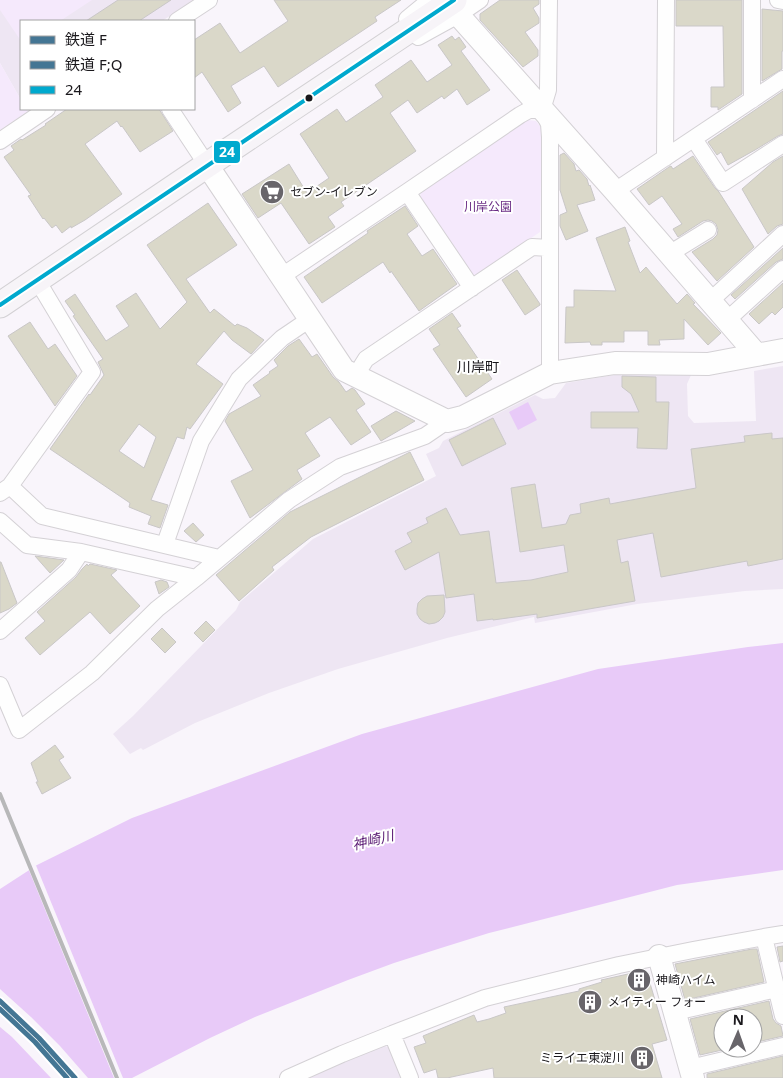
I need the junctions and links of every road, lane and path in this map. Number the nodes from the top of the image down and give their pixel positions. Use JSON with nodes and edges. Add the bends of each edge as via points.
{"nodes":[{"id":1,"x":209,"y":0,"type":"edge"},
{"id":2,"x":480,"y":0,"type":"edge"},
{"id":3,"x":549,"y":0,"type":"edge"},
{"id":4,"x":666,"y":0,"type":"edge"},
{"id":5,"x":752,"y":0,"type":"edge"},
{"id":6,"x":778,"y":0,"type":"edge"},
{"id":7,"x":783,"y":1,"type":"edge"},
{"id":8,"x":447,"y":4,"type":"edge"},
{"id":9,"x":179,"y":20,"type":"edge"},
{"id":10,"x":783,"y":80,"type":"edge"},
{"id":11,"x":752,"y":100,"type":"junction"},
{"id":12,"x":46,"y":110,"type":"edge"},
{"id":13,"x":171,"y":110,"type":"edge"},
{"id":14,"x":542,"y":110,"type":"junction"},
{"id":15,"x":694,"y":139,"type":"junction"},
{"id":16,"x":0,"y":141,"type":"edge"},
{"id":17,"x":783,"y":144,"type":"edge"},
{"id":18,"x":665,"y":158,"type":"junction"},
{"id":19,"x":207,"y":165,"type":"junction"},
{"id":20,"x":615,"y":191,"type":"junction"},
{"id":21,"x":407,"y":192,"type":"junction"},
{"id":22,"x":708,"y":230,"type":"dead end"},
{"id":23,"x":783,"y":234,"type":"edge"},
{"id":24,"x":550,"y":248,"type":"junction"},
{"id":25,"x":669,"y":254,"type":"junction"},
{"id":26,"x":783,"y":269,"type":"edge"},
{"id":27,"x":282,"y":276,"type":"junction"},
{"id":28,"x":37,"y":280,"type":"junction"},
{"id":29,"x":472,"y":288,"type":"junction"},
{"id":30,"x":710,"y":301,"type":"junction"},
{"id":31,"x":0,"y":305,"type":"edge"},
{"id":32,"x":310,"y":319,"type":"junction"},
{"id":33,"x":727,"y":320,"type":"junction"},
{"id":34,"x":783,"y":339,"type":"edge"},
{"id":35,"x":783,"y":350,"type":"edge"},
{"id":36,"x":757,"y":355,"type":"junction"},
{"id":37,"x":550,"y":373,"type":"junction"},
{"id":38,"x":356,"y":375,"type":"junction"},
{"id":39,"x":447,"y":421,"type":"junction"},
{"id":40,"x":5,"y":489,"type":"edge"},
{"id":41,"x":0,"y":521,"type":"edge"},
{"id":42,"x":165,"y":544,"type":"junction"},
{"id":43,"x":81,"y":552,"type":"junction"},
{"id":44,"x":219,"y":558,"type":"junction"},
{"id":45,"x":196,"y":578,"type":"junction"},
{"id":46,"x":0,"y":631,"type":"edge"},
{"id":47,"x":0,"y":685,"type":"edge"},
{"id":48,"x":783,"y":934,"type":"edge"},
{"id":49,"x":764,"y":937,"type":"junction"},
{"id":50,"x":659,"y":956,"type":"junction"},
{"id":51,"x":777,"y":989,"type":"junction"},
{"id":52,"x":675,"y":1012,"type":"junction"},
{"id":53,"x":783,"y":1016,"type":"edge"},
{"id":54,"x":392,"y":1034,"type":"junction"},
{"id":55,"x":783,"y":1046,"type":"edge"},
{"id":56,"x":692,"y":1073,"type":"edge"},
{"id":57,"x":288,"y":1078,"type":"edge"},
{"id":58,"x":410,"y":1078,"type":"edge"}],
"edges":[{"from":1,"to":9,"type":"street"},
{"from":2,"to":8,"type":"street"},
{"from":3,"to":14,"type":"street","via":[[548,90]]},
{"from":4,"to":18,"type":"street"},
{"from":5,"to":11,"type":"street"},
{"from":6,"to":7,"type":"street"},
{"from":8,"to":14,"type":"street"},
{"from":8,"to":19,"type":"main road"},
{"from":10,"to":11,"type":"street"},
{"from":11,"to":15,"type":"street"},
{"from":12,"to":16,"type":"street"},
{"from":13,"to":19,"type":"street"},
{"from":14,"to":20,"type":"street"},
{"from":14,"to":21,"type":"street","via":[[529,110],[520,115]]},
{"from":14,"to":24,"type":"street","via":[[549,124],[550,137]]},
{"from":15,"to":17,"type":"street","via":[[723,183]]},
{"from":15,"to":18,"type":"street"},
{"from":18,"to":20,"type":"street"},
{"from":19,"to":27,"type":"street"},
{"from":19,"to":28,"type":"main road"},
{"from":20,"to":25,"type":"street"},
{"from":21,"to":27,"type":"street"},
{"from":21,"to":29,"type":"street"},
{"from":22,"to":25,"type":"street"},
{"from":23,"to":30,"type":"street"},
{"from":24,"to":29,"type":"street","via":[[532,247]]},
{"from":24,"to":37,"type":"street"},
{"from":25,"to":30,"type":"street"},
{"from":26,"to":33,"type":"street"},
{"from":27,"to":32,"type":"street"},
{"from":28,"to":31,"type":"main road"},
{"from":28,"to":40,"type":"street","via":[[92,372]]},
{"from":29,"to":38,"type":"street","via":[[366,359]]},
{"from":30,"to":33,"type":"street"},
{"from":32,"to":38,"type":"street","via":[[344,370]]},
{"from":32,"to":42,"type":"street","via":[[282,338],[239,379],[201,441]]},
{"from":33,"to":36,"type":"street"},
{"from":34,"to":36,"type":"street"},
{"from":35,"to":36,"type":"street"},
{"from":36,"to":37,"type":"street","via":[[708,364],[615,364]]},
{"from":37,"to":39,"type":"street","via":[[463,417]]},
{"from":38,"to":39,"type":"street"},
{"from":39,"to":44,"type":"street","via":[[425,436],[340,467],[289,500]]},
{"from":40,"to":42,"type":"street","via":[[42,516]]},
{"from":41,"to":43,"type":"street","via":[[27,545]]},
{"from":42,"to":44,"type":"street"},
{"from":43,"to":45,"type":"street"},
{"from":43,"to":46,"type":"street","via":[[70,570]]},
{"from":44,"to":45,"type":"street"},
{"from":45,"to":47,"type":"street","via":[[157,609],[92,673],[19,730]]},
{"from":48,"to":49,"type":"street"},
{"from":49,"to":50,"type":"street"},
{"from":49,"to":51,"type":"street"},
{"from":50,"to":52,"type":"street"},
{"from":50,"to":54,"type":"street","via":[[484,998]]},
{"from":51,"to":52,"type":"street"},
{"from":51,"to":53,"type":"street"},
{"from":52,"to":56,"type":"street"},
{"from":54,"to":57,"type":"street"},
{"from":54,"to":58,"type":"street"},
{"from":55,"to":56,"type":"street"}]}
